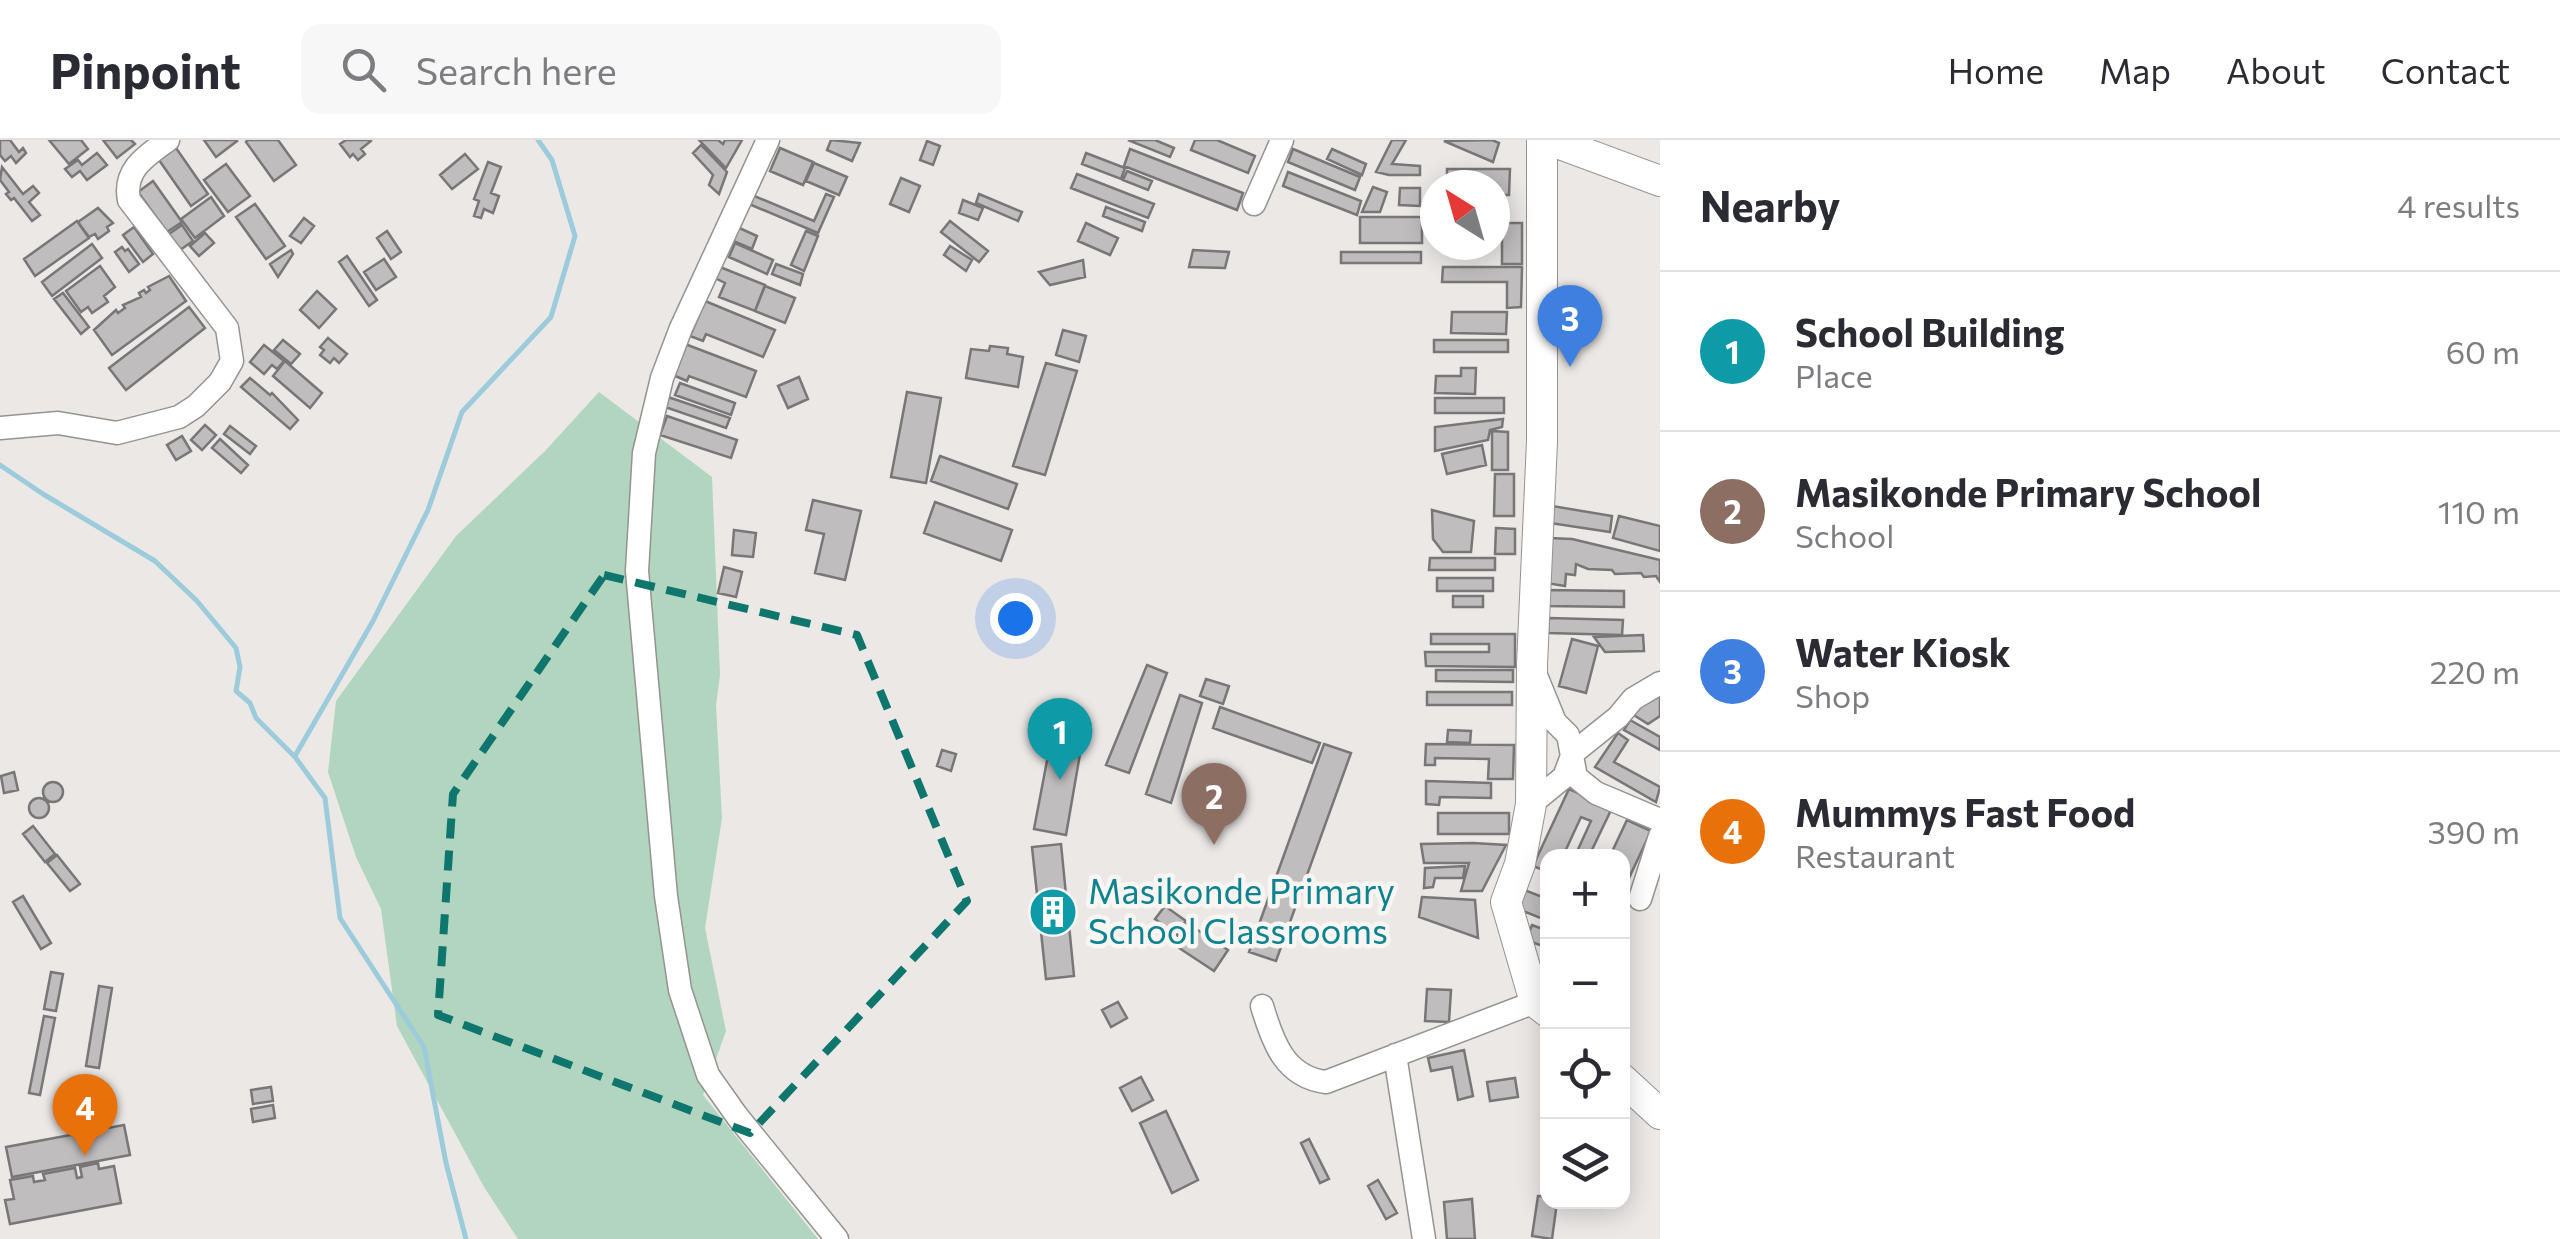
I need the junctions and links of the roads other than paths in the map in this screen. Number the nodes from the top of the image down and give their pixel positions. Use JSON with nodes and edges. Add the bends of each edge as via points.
{"nodes":[{"id":1,"x":168,"y":140,"type":"edge"},
{"id":2,"x":768,"y":140,"type":"edge"},
{"id":3,"x":1282,"y":140,"type":"edge"},
{"id":4,"x":1546,"y":140,"type":"edge"},
{"id":5,"x":1660,"y":181,"type":"edge"},
{"id":6,"x":1254,"y":204,"type":"dead end"},
{"id":7,"x":0,"y":428,"type":"edge"},
{"id":8,"x":1532,"y":665,"type":"junction"},
{"id":9,"x":1660,"y":683,"type":"edge"},
{"id":10,"x":1573,"y":753,"type":"junction"},
{"id":11,"x":1532,"y":804,"type":"junction"},
{"id":12,"x":1660,"y":820,"type":"edge"},
{"id":13,"x":1660,"y":836,"type":"edge"},
{"id":14,"x":1640,"y":899,"type":"dead end"},
{"id":15,"x":1540,"y":1001,"type":"edge"},
{"id":16,"x":1262,"y":1006,"type":"dead end"},
{"id":17,"x":1540,"y":1008,"type":"edge"},
{"id":18,"x":1395,"y":1055,"type":"junction"},
{"id":19,"x":1630,"y":1086,"type":"edge"},
{"id":20,"x":1660,"y":1114,"type":"edge"},
{"id":21,"x":837,"y":1239,"type":"edge"},
{"id":22,"x":1424,"y":1239,"type":"edge"}],
"edges":[{"from":1,"to":7,"type":"street","via":[[133,168],[128,192],[139,216],[227,328],[232,354],[220,382],[179,417],[117,432],[58,423]]},
{"from":2,"to":21,"type":"street","via":[[662,378],[644,454],[637,571],[680,990],[708,1075]]},
{"from":3,"to":6,"type":"street"},
{"from":4,"to":5,"type":"main road"},
{"from":4,"to":8,"type":"main road"},
{"from":8,"to":10,"type":"street"},
{"from":8,"to":11,"type":"main road"},
{"from":9,"to":10,"type":"street"},
{"from":10,"to":11,"type":"street","via":[[1564,777]]},
{"from":10,"to":12,"type":"street","via":[[1576,777],[1585,786]]},
{"from":11,"to":15,"type":"main road","via":[[1506,902]]},
{"from":13,"to":14,"type":"street"},
{"from":16,"to":18,"type":"street","via":[[1287,1062],[1307,1080],[1326,1082]]},
{"from":17,"to":18,"type":"street"},
{"from":18,"to":22,"type":"street"},
{"from":19,"to":20,"type":"main road"}]}
